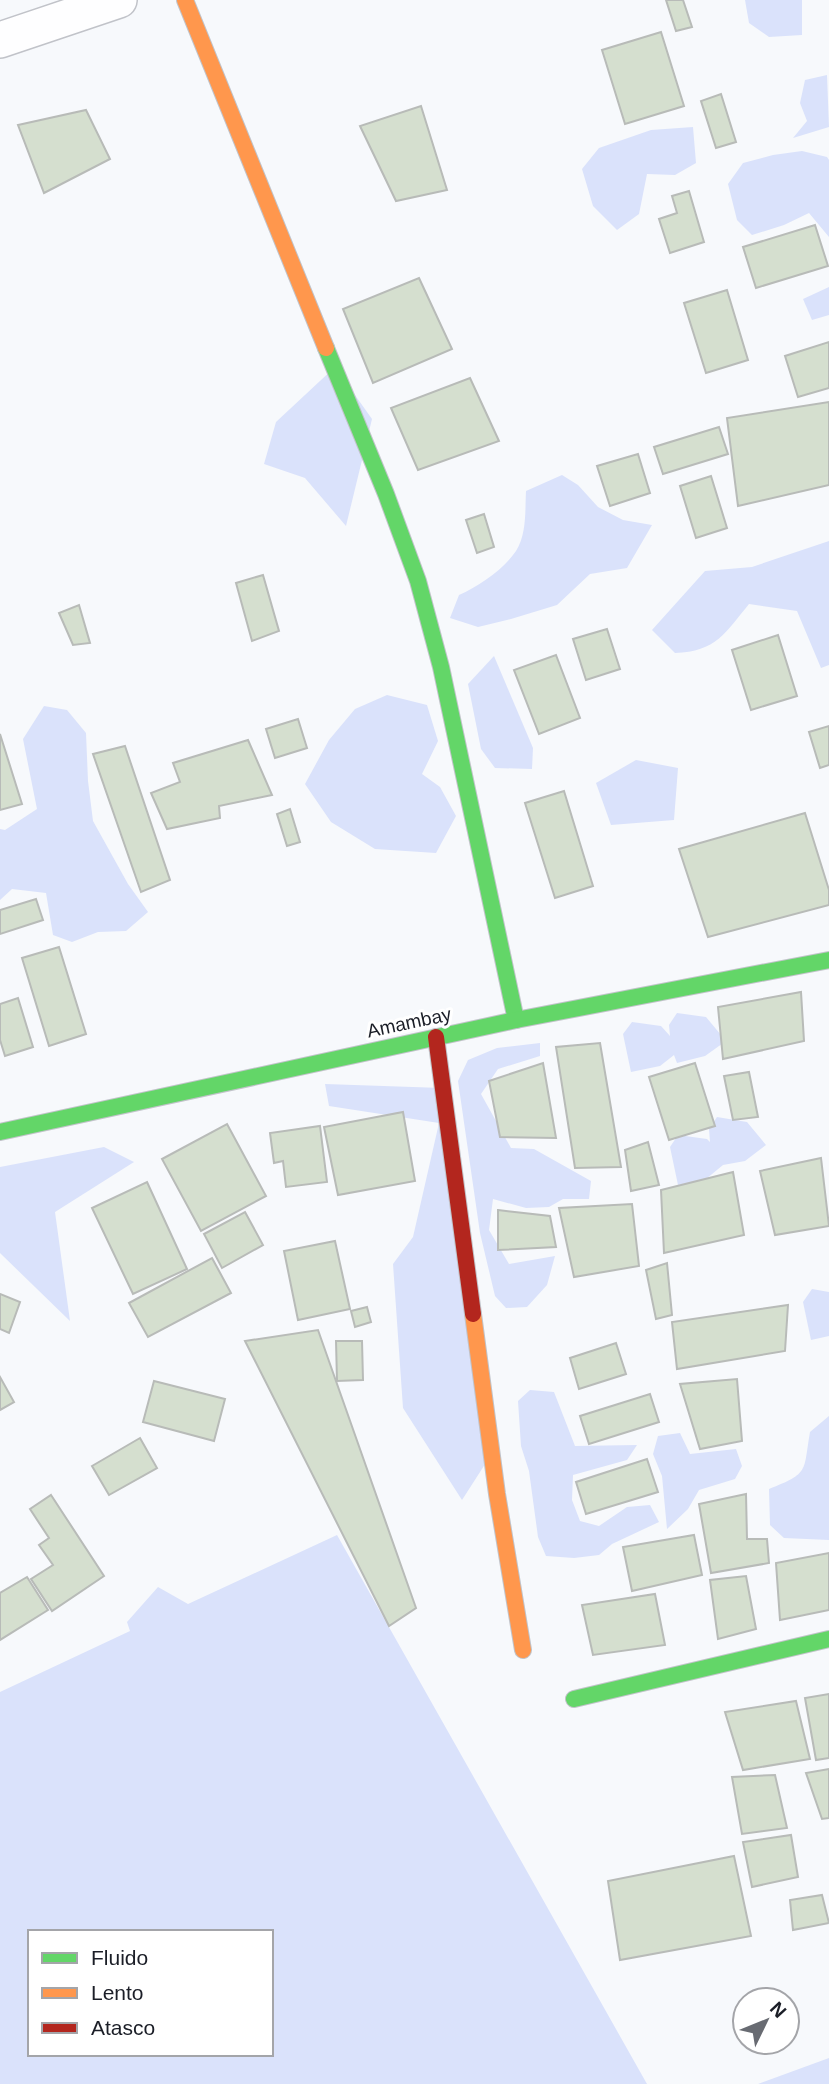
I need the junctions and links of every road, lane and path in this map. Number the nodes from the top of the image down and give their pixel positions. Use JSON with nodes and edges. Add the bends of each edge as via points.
{"nodes":[{"id":1,"x":119,"y":0,"type":"edge"},
{"id":2,"x":185,"y":0,"type":"edge"},
{"id":3,"x":0,"y":40,"type":"edge"},
{"id":4,"x":829,"y":960,"type":"edge"},
{"id":5,"x":516,"y":1020,"type":"junction"},
{"id":6,"x":436,"y":1037,"type":"junction"},
{"id":7,"x":0,"y":1132,"type":"edge"},
{"id":8,"x":829,"y":1639,"type":"edge"},
{"id":9,"x":523,"y":1650,"type":"dead end"},
{"id":10,"x":574,"y":1699,"type":"dead end"}],
"edges":[{"from":1,"to":3,"type":"street"},
{"from":2,"to":5,"type":"street","via":[[418,581],[441,667]]},
{"from":4,"to":5,"type":"street","name":"Amambay"},
{"from":5,"to":6,"type":"street","name":"Amambay"},
{"from":6,"to":7,"type":"street","name":"Amambay"},
{"from":6,"to":9,"type":"street","via":[[496,1494]]},
{"from":8,"to":10,"type":"street"}]}
